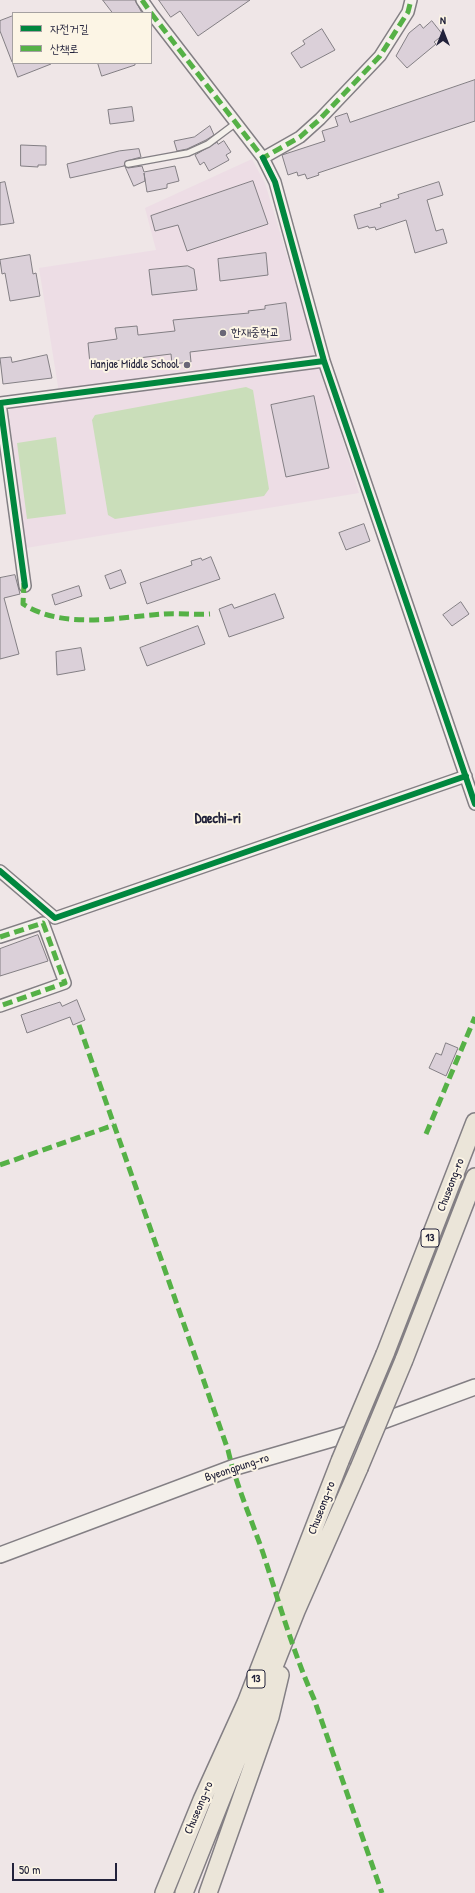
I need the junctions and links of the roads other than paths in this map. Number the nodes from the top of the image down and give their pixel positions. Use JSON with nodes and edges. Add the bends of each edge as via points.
{"nodes":[{"id":1,"x":142,"y":0,"type":"edge"},
{"id":2,"x":411,"y":0,"type":"edge"},
{"id":3,"x":150,"y":12,"type":"edge"},
{"id":4,"x":152,"y":14,"type":"edge"},
{"id":5,"x":236,"y":123,"type":"junction"},
{"id":6,"x":263,"y":158,"type":"junction"},
{"id":7,"x":128,"y":164,"type":"dead end"},
{"id":8,"x":324,"y":361,"type":"junction"},
{"id":9,"x":0,"y":402,"type":"edge"},
{"id":10,"x":25,"y":586,"type":"dead end"},
{"id":11,"x":466,"y":776,"type":"junction"},
{"id":12,"x":475,"y":804,"type":"edge"},
{"id":13,"x":0,"y":871,"type":"edge"},
{"id":14,"x":55,"y":918,"type":"junction"},
{"id":15,"x":43,"y":923,"type":"junction"},
{"id":16,"x":0,"y":938,"type":"edge"},
{"id":17,"x":0,"y":1006,"type":"edge"},
{"id":18,"x":475,"y":1122,"type":"edge"},
{"id":19,"x":475,"y":1177,"type":"edge"},
{"id":20,"x":475,"y":1387,"type":"edge"},
{"id":21,"x":0,"y":1555,"type":"edge"},
{"id":22,"x":296,"y":1611,"type":"junction"},
{"id":23,"x":246,"y":1703,"type":"junction"},
{"id":24,"x":152,"y":1893,"type":"edge"},
{"id":25,"x":164,"y":1893,"type":"edge"},
{"id":26,"x":184,"y":1893,"type":"edge"},
{"id":27,"x":208,"y":1893,"type":"edge"}],
"edges":[{"from":1,"to":3,"type":"street"},
{"from":2,"to":6,"type":"street","via":[[408,12],[380,56],[300,137]]},
{"from":4,"to":5,"type":"street"},
{"from":5,"to":6,"type":"street"},
{"from":5,"to":7,"type":"lane","via":[[208,144],[188,153]]},
{"from":6,"to":8,"type":"street","via":[[275,182]]},
{"from":8,"to":9,"type":"street"},
{"from":8,"to":11,"type":"street"},
{"from":9,"to":10,"type":"street"},
{"from":11,"to":12,"type":"street"},
{"from":11,"to":14,"type":"street"},
{"from":13,"to":14,"type":"street"},
{"from":14,"to":15,"type":"street"},
{"from":15,"to":16,"type":"street"},
{"from":15,"to":17,"type":"street","via":[[66,983]]},
{"from":18,"to":23,"type":"main road","name":"Chuseong-ro","number":"13","bridge":true},
{"from":19,"to":22,"type":"main road","name":"Chuseong-ro","number":"13","bridge":true,"via":[[360,1468]]},
{"from":20,"to":21,"type":"street","name":"Byeongpung-ro","via":[[342,1436],[232,1468]]},
{"from":22,"to":26,"type":"main road","name":"Chuseong-ro","number":"13"},
{"from":22,"to":27,"type":"main road","via":[[270,1717]]},
{"from":23,"to":24,"type":"main road","via":[[213,1754]]},
{"from":23,"to":25,"type":"main road","name":"Chuseong-ro","number":"13"}]}
